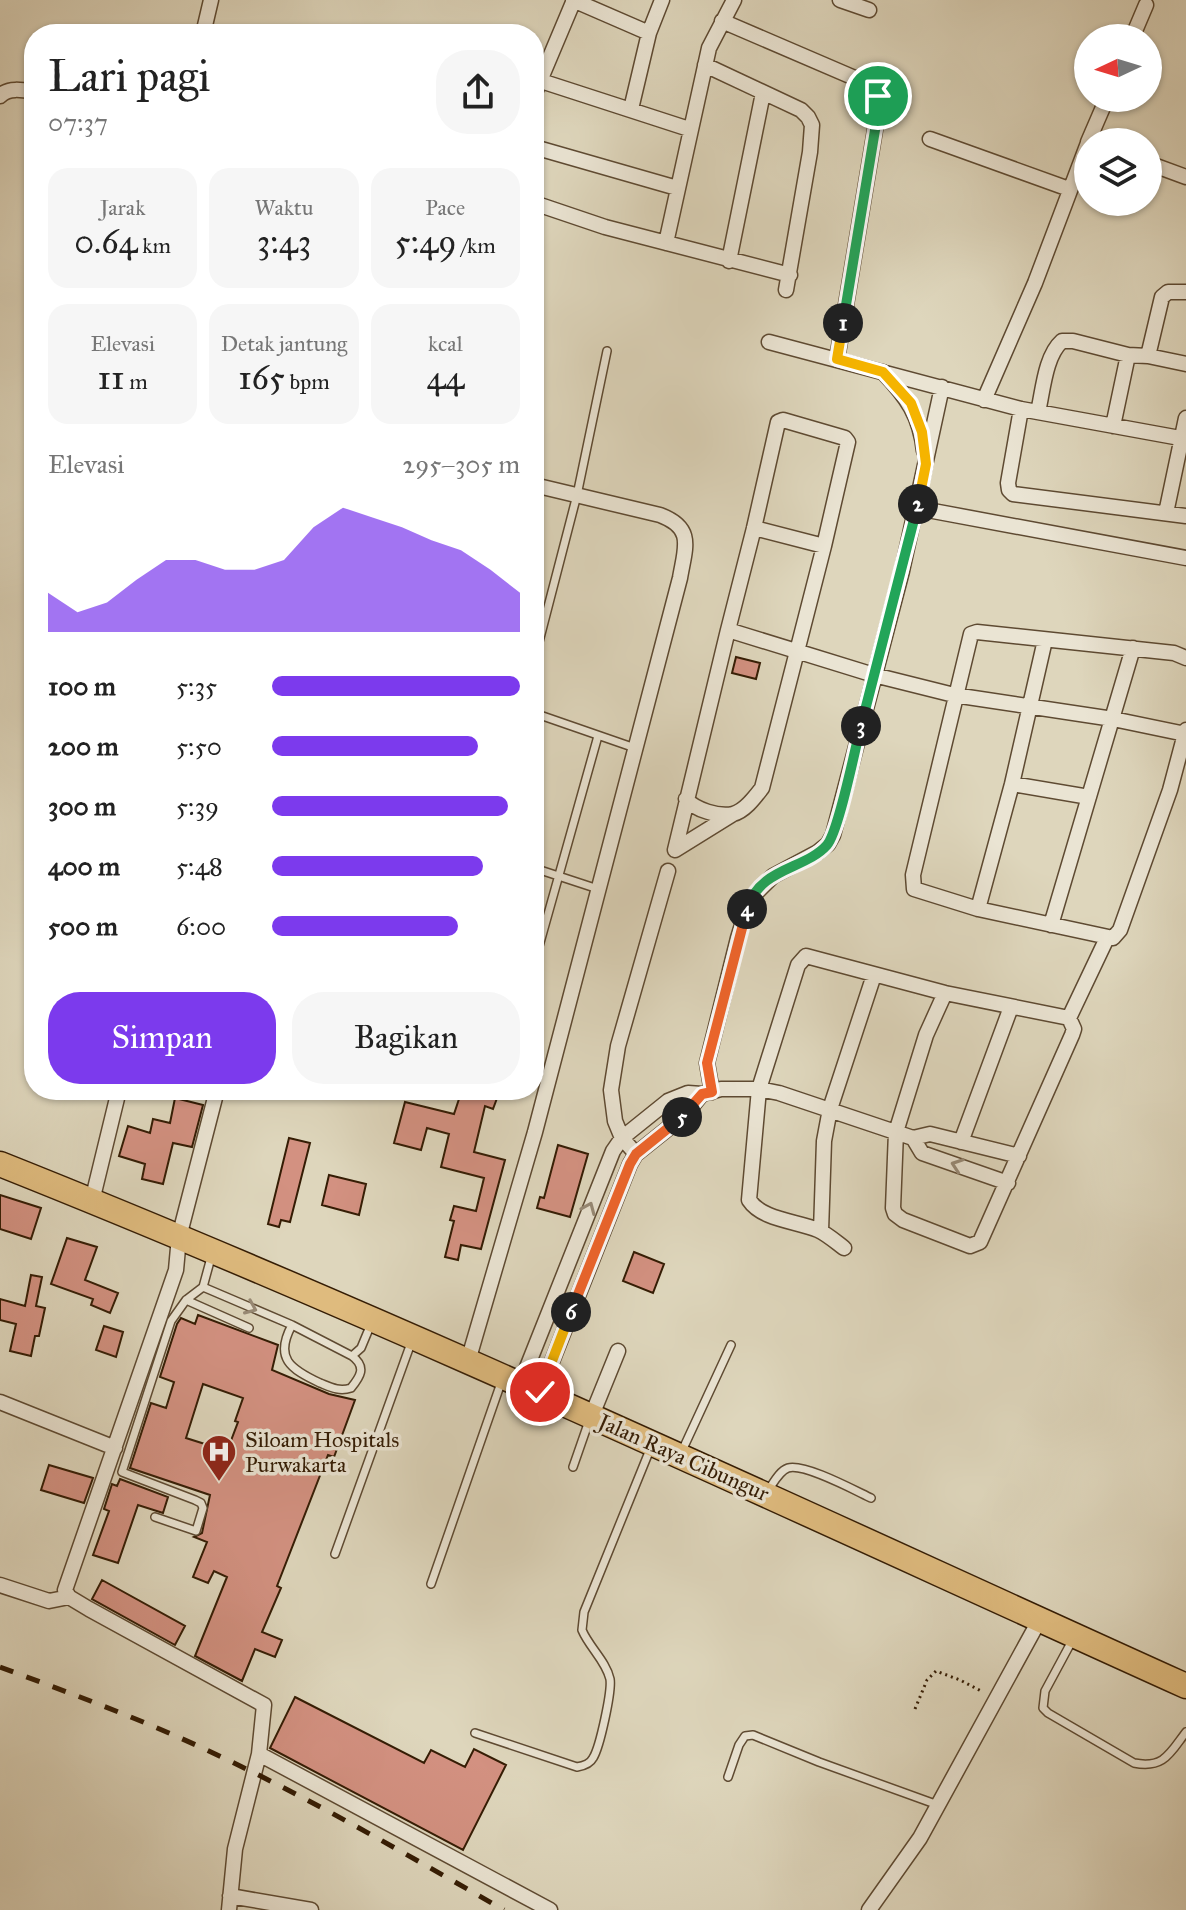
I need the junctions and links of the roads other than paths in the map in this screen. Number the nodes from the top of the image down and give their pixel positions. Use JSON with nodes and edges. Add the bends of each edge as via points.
{"nodes":[{"id":1,"x":211,"y":0,"type":"edge"},
{"id":2,"x":574,"y":0,"type":"edge"},
{"id":3,"x":662,"y":0,"type":"edge"},
{"id":4,"x":734,"y":0,"type":"edge"},
{"id":5,"x":840,"y":0,"type":"edge"},
{"id":6,"x":1146,"y":5,"type":"dead end"},
{"id":7,"x":869,"y":10,"type":"dead end"},
{"id":8,"x":722,"y":21,"type":"junction"},
{"id":9,"x":205,"y":24,"type":"edge"},
{"id":10,"x":1138,"y":24,"type":"edge"},
{"id":11,"x":649,"y":33,"type":"junction"},
{"id":12,"x":705,"y":65,"type":"junction"},
{"id":13,"x":544,"y":74,"type":"edge"},
{"id":14,"x":544,"y":82,"type":"edge"},
{"id":15,"x":1,"y":90,"type":"edge"},
{"id":16,"x":24,"y":91,"type":"edge"},
{"id":17,"x":763,"y":93,"type":"junction"},
{"id":18,"x":631,"y":109,"type":"junction"},
{"id":19,"x":689,"y":129,"type":"junction"},
{"id":20,"x":930,"y":139,"type":"dead end"},
{"id":21,"x":544,"y":150,"type":"edge"},
{"id":22,"x":1162,"y":168,"type":"edge"},
{"id":23,"x":1074,"y":177,"type":"edge"},
{"id":24,"x":1186,"y":177,"type":"edge"},
{"id":25,"x":677,"y":188,"type":"junction"},
{"id":26,"x":1069,"y":189,"type":"junction"},
{"id":27,"x":544,"y":206,"type":"edge"},
{"id":28,"x":666,"y":243,"type":"junction"},
{"id":29,"x":729,"y":261,"type":"junction"},
{"id":30,"x":790,"y":275,"type":"junction"},
{"id":31,"x":786,"y":290,"type":"dead end"},
{"id":32,"x":1186,"y":292,"type":"edge"},
{"id":33,"x":769,"y":342,"type":"dead end"},
{"id":34,"x":607,"y":351,"type":"dead end"},
{"id":35,"x":1128,"y":355,"type":"junction"},
{"id":36,"x":1148,"y":356,"type":"junction"},
{"id":37,"x":837,"y":359,"type":"junction"},
{"id":38,"x":1186,"y":364,"type":"edge"},
{"id":39,"x":883,"y":372,"type":"junction"},
{"id":40,"x":942,"y":387,"type":"junction"},
{"id":41,"x":984,"y":400,"type":"junction"},
{"id":42,"x":1021,"y":409,"type":"junction"},
{"id":43,"x":1038,"y":412,"type":"junction"},
{"id":44,"x":1186,"y":418,"type":"edge"},
{"id":45,"x":1113,"y":426,"type":"junction"},
{"id":46,"x":1180,"y":438,"type":"junction"},
{"id":47,"x":926,"y":464,"type":"junction"},
{"id":48,"x":544,"y":487,"type":"edge"},
{"id":49,"x":577,"y":495,"type":"junction"},
{"id":50,"x":917,"y":508,"type":"junction"},
{"id":51,"x":1166,"y":513,"type":"junction"},
{"id":52,"x":1186,"y":516,"type":"edge"},
{"id":53,"x":754,"y":528,"type":"junction"},
{"id":54,"x":824,"y":546,"type":"junction"},
{"id":55,"x":1186,"y":558,"type":"edge"},
{"id":56,"x":544,"y":622,"type":"edge"},
{"id":57,"x":728,"y":630,"type":"junction"},
{"id":58,"x":1045,"y":640,"type":"junction"},
{"id":59,"x":1133,"y":648,"type":"junction"},
{"id":60,"x":796,"y":651,"type":"junction"},
{"id":61,"x":1186,"y":658,"type":"edge"},
{"id":62,"x":874,"y":675,"type":"junction"},
{"id":63,"x":954,"y":695,"type":"junction"},
{"id":64,"x":1030,"y":704,"type":"junction"},
{"id":65,"x":544,"y":717,"type":"edge"},
{"id":66,"x":1113,"y":719,"type":"junction"},
{"id":67,"x":1185,"y":732,"type":"edge"},
{"id":68,"x":598,"y":736,"type":"junction"},
{"id":69,"x":635,"y":748,"type":"junction"},
{"id":70,"x":1012,"y":784,"type":"junction"},
{"id":71,"x":1089,"y":797,"type":"junction"},
{"id":72,"x":686,"y":799,"type":"junction"},
{"id":73,"x":733,"y":814,"type":"junction"},
{"id":74,"x":544,"y":871,"type":"edge"},
{"id":75,"x":668,"y":871,"type":"dead end"},
{"id":76,"x":560,"y":876,"type":"junction"},
{"id":77,"x":598,"y":889,"type":"junction"},
{"id":78,"x":978,"y":909,"type":"junction"},
{"id":79,"x":1051,"y":925,"type":"junction"},
{"id":80,"x":544,"y":930,"type":"edge"},
{"id":81,"x":1107,"y":938,"type":"junction"},
{"id":82,"x":874,"y":975,"type":"junction"},
{"id":83,"x":945,"y":993,"type":"junction"},
{"id":84,"x":1011,"y":1007,"type":"junction"},
{"id":85,"x":1069,"y":1018,"type":"junction"},
{"id":86,"x":759,"y":1089,"type":"junction"},
{"id":87,"x":707,"y":1093,"type":"junction"},
{"id":88,"x":544,"y":1097,"type":"edge"},
{"id":89,"x":117,"y":1100,"type":"edge"},
{"id":90,"x":214,"y":1100,"type":"edge"},
{"id":91,"x":543,"y":1100,"type":"edge"},
{"id":92,"x":830,"y":1109,"type":"junction"},
{"id":93,"x":896,"y":1132,"type":"junction"},
{"id":94,"x":622,"y":1138,"type":"junction"},
{"id":95,"x":913,"y":1138,"type":"junction"},
{"id":96,"x":961,"y":1142,"type":"junction"},
{"id":97,"x":636,"y":1154,"type":"junction"},
{"id":98,"x":1019,"y":1156,"type":"junction"},
{"id":99,"x":0,"y":1164,"type":"edge"},
{"id":100,"x":1008,"y":1183,"type":"junction"},
{"id":101,"x":92,"y":1201,"type":"junction"},
{"id":102,"x":821,"y":1231,"type":"junction"},
{"id":103,"x":179,"y":1237,"type":"junction"},
{"id":104,"x":577,"y":1239,"type":"junction"},
{"id":105,"x":596,"y":1248,"type":"junction"},
{"id":106,"x":844,"y":1248,"type":"dead end"},
{"id":107,"x":213,"y":1252,"type":"junction"},
{"id":108,"x":203,"y":1287,"type":"junction"},
{"id":109,"x":186,"y":1300,"type":"junction"},
{"id":110,"x":373,"y":1320,"type":"junction"},
{"id":111,"x":292,"y":1325,"type":"junction"},
{"id":112,"x":249,"y":1328,"type":"dead end"},
{"id":113,"x":413,"y":1337,"type":"junction"},
{"id":114,"x":731,"y":1345,"type":"dead end"},
{"id":115,"x":618,"y":1351,"type":"dead end"},
{"id":116,"x":352,"y":1356,"type":"junction"},
{"id":117,"x":468,"y":1361,"type":"junction"},
{"id":118,"x":521,"y":1385,"type":"junction"},
{"id":119,"x":0,"y":1402,"type":"edge"},
{"id":120,"x":592,"y":1415,"type":"junction"},
{"id":121,"x":652,"y":1445,"type":"junction"},
{"id":122,"x":115,"y":1448,"type":"junction"},
{"id":123,"x":679,"y":1457,"type":"junction"},
{"id":124,"x":573,"y":1467,"type":"dead end"},
{"id":125,"x":766,"y":1493,"type":"junction"},
{"id":126,"x":871,"y":1498,"type":"dead end"},
{"id":127,"x":155,"y":1517,"type":"dead end"},
{"id":128,"x":335,"y":1554,"type":"dead end"},
{"id":129,"x":431,"y":1584,"type":"dead end"},
{"id":130,"x":0,"y":1585,"type":"edge"},
{"id":131,"x":69,"y":1597,"type":"junction"},
{"id":132,"x":1040,"y":1619,"type":"junction"},
{"id":133,"x":1076,"y":1635,"type":"junction"},
{"id":134,"x":1186,"y":1686,"type":"edge"},
{"id":135,"x":1186,"y":1732,"type":"edge"},
{"id":136,"x":475,"y":1733,"type":"dead end"},
{"id":137,"x":259,"y":1754,"type":"junction"},
{"id":138,"x":728,"y":1777,"type":"dead end"},
{"id":139,"x":938,"y":1805,"type":"junction"},
{"id":140,"x":229,"y":1903,"type":"edge"},
{"id":141,"x":311,"y":1910,"type":"edge"},
{"id":142,"x":550,"y":1910,"type":"edge"},
{"id":143,"x":869,"y":1910,"type":"edge"}],
"edges":[{"from":1,"to":9,"type":"street"},
{"from":2,"to":11,"type":"street"},
{"from":2,"to":13,"type":"street"},
{"from":3,"to":11,"type":"street"},
{"from":4,"to":8,"type":"street"},
{"from":5,"to":7,"type":"street"},
{"from":6,"to":10,"type":"street"},
{"from":8,"to":12,"type":"street"},
{"from":8,"to":37,"type":"street","via":[[871,85],[878,96]]},
{"from":11,"to":18,"type":"street"},
{"from":12,"to":17,"type":"street"},
{"from":12,"to":19,"type":"street"},
{"from":14,"to":18,"type":"street"},
{"from":15,"to":16,"type":"street"},
{"from":17,"to":29,"type":"street"},
{"from":17,"to":30,"type":"street","via":[[801,110],[812,125]]},
{"from":18,"to":19,"type":"street"},
{"from":19,"to":25,"type":"street"},
{"from":20,"to":26,"type":"street"},
{"from":21,"to":25,"type":"street"},
{"from":22,"to":24,"type":"street"},
{"from":23,"to":26,"type":"street"},
{"from":25,"to":28,"type":"street"},
{"from":26,"to":41,"type":"street"},
{"from":27,"to":28,"type":"street"},
{"from":28,"to":29,"type":"street"},
{"from":29,"to":30,"type":"street"},
{"from":30,"to":31,"type":"street"},
{"from":32,"to":36,"type":"street","via":[[1162,297]]},
{"from":33,"to":37,"type":"street"},
{"from":34,"to":49,"type":"lane"},
{"from":35,"to":36,"type":"street"},
{"from":35,"to":43,"type":"street","via":[[1062,341],[1050,363]]},
{"from":35,"to":45,"type":"street"},
{"from":36,"to":38,"type":"street"},
{"from":37,"to":39,"type":"street"},
{"from":39,"to":40,"type":"street"},
{"from":39,"to":47,"type":"street","via":[[911,403]]},
{"from":40,"to":41,"type":"street"},
{"from":40,"to":47,"type":"street"},
{"from":41,"to":42,"type":"street"},
{"from":42,"to":43,"type":"street"},
{"from":42,"to":51,"type":"street","via":[[1008,483],[1013,494]]},
{"from":43,"to":45,"type":"street"},
{"from":44,"to":46,"type":"street"},
{"from":45,"to":46,"type":"street"},
{"from":46,"to":51,"type":"street"},
{"from":47,"to":50,"type":"street"},
{"from":48,"to":49,"type":"street"},
{"from":49,"to":56,"type":"lane"},
{"from":49,"to":69,"type":"street","via":[[675,521],[686,543]]},
{"from":50,"to":55,"type":"street"},
{"from":50,"to":62,"type":"street"},
{"from":51,"to":52,"type":"street"},
{"from":53,"to":54,"type":"street"},
{"from":53,"to":54,"type":"street","via":[[778,422],[783,420],[848,442]]},
{"from":53,"to":57,"type":"street"},
{"from":54,"to":60,"type":"street"},
{"from":57,"to":60,"type":"street"},
{"from":57,"to":72,"type":"street"},
{"from":58,"to":59,"type":"street"},
{"from":58,"to":63,"type":"street","via":[[971,634]]},
{"from":58,"to":64,"type":"street"},
{"from":59,"to":61,"type":"street"},
{"from":59,"to":66,"type":"street"},
{"from":60,"to":62,"type":"street"},
{"from":60,"to":73,"type":"street","via":[[762,788]]},
{"from":62,"to":63,"type":"street"},
{"from":62,"to":87,"type":"street","via":[[828,844],[773,876],[750,899],[707,1063]]},
{"from":63,"to":64,"type":"street"},
{"from":63,"to":78,"type":"street","via":[[912,885],[921,894]]},
{"from":64,"to":66,"type":"street"},
{"from":64,"to":70,"type":"street"},
{"from":65,"to":68,"type":"lane"},
{"from":66,"to":67,"type":"street"},
{"from":66,"to":71,"type":"street"},
{"from":67,"to":81,"type":"street","via":[[1149,854],[1120,930]]},
{"from":68,"to":69,"type":"lane"},
{"from":68,"to":76,"type":"lane"},
{"from":69,"to":77,"type":"street"},
{"from":70,"to":71,"type":"street"},
{"from":70,"to":78,"type":"street"},
{"from":71,"to":79,"type":"street"},
{"from":72,"to":73,"type":"street","via":[[700,809]]},
{"from":72,"to":73,"type":"street","via":[[675,850]]},
{"from":74,"to":76,"type":"lane"},
{"from":75,"to":94,"type":"street","via":[[618,1046],[611,1090]]},
{"from":76,"to":77,"type":"lane"},
{"from":76,"to":80,"type":"lane"},
{"from":77,"to":88,"type":"street"},
{"from":78,"to":79,"type":"street"},
{"from":79,"to":81,"type":"street"},
{"from":81,"to":85,"type":"street"},
{"from":82,"to":83,"type":"street"},
{"from":82,"to":86,"type":"street","via":[[802,959]]},
{"from":82,"to":92,"type":"street"},
{"from":83,"to":84,"type":"street"},
{"from":83,"to":93,"type":"street"},
{"from":84,"to":85,"type":"street"},
{"from":84,"to":96,"type":"street"},
{"from":85,"to":98,"type":"street","via":[[1072,1035]]},
{"from":86,"to":87,"type":"street"},
{"from":86,"to":92,"type":"street"},
{"from":86,"to":102,"type":"street","via":[[749,1200],[762,1212]]},
{"from":87,"to":94,"type":"street","via":[[668,1101]]},
{"from":87,"to":97,"type":"street"},
{"from":89,"to":101,"type":"street"},
{"from":90,"to":103,"type":"street"},
{"from":91,"to":117,"type":"street"},
{"from":92,"to":93,"type":"street"},
{"from":92,"to":102,"type":"street"},
{"from":93,"to":95,"type":"street"},
{"from":93,"to":100,"type":"street","via":[[893,1208],[903,1220],[976,1246]]},
{"from":94,"to":97,"type":"street"},
{"from":104,"to":94,"type":"street","one_way":true},
{"from":95,"to":96,"type":"street","via":[[930,1134]]},
{"from":100,"to":95,"type":"street","one_way":true,"via":[[922,1153]]},
{"from":96,"to":98,"type":"street"},
{"from":97,"to":105,"type":"street"},
{"from":98,"to":100,"type":"street"},
{"from":99,"to":101,"type":"highway","name":"Jalan Raya Cibungur"},
{"from":101,"to":103,"type":"highway","name":"Jalan Raya Cibungur"},
{"from":102,"to":106,"type":"street"},
{"from":103,"to":107,"type":"highway","name":"Jalan Raya Cibungur"},
{"from":103,"to":122,"type":"street","via":[[176,1270]]},
{"from":104,"to":105,"type":"street"},
{"from":104,"to":118,"type":"street"},
{"from":105,"to":118,"type":"street"},
{"from":107,"to":108,"type":"lane"},
{"from":107,"to":110,"type":"highway","name":"Jalan Raya Cibungur"},
{"from":108,"to":109,"type":"lane"},
{"from":108,"to":111,"type":"lane","one_way":true},
{"from":109,"to":112,"type":"lane"},
{"from":109,"to":127,"type":"lane","via":[[171,1321],[122,1472],[195,1500],[203,1508],[196,1531]]},
{"from":110,"to":113,"type":"highway","name":"Jalan Raya Cibungur"},
{"from":110,"to":116,"type":"lane"},
{"from":111,"to":116,"type":"lane"},
{"from":111,"to":116,"type":"lane","via":[[284,1353],[292,1367],[310,1378],[334,1389],[351,1388],[362,1368]]},
{"from":113,"to":117,"type":"highway","name":"Jalan Raya Cibungur"},
{"from":113,"to":128,"type":"lane"},
{"from":114,"to":123,"type":"lane"},
{"from":115,"to":120,"type":"street"},
{"from":117,"to":118,"type":"highway","name":"Jalan Raya Cibungur"},
{"from":118,"to":120,"type":"highway","name":"Jalan Raya Cibungur"},
{"from":118,"to":129,"type":"lane"},
{"from":119,"to":122,"type":"street"},
{"from":120,"to":121,"type":"highway","name":"Jalan Raya Cibungur"},
{"from":120,"to":124,"type":"lane"},
{"from":121,"to":123,"type":"highway","name":"Jalan Raya Cibungur"},
{"from":121,"to":136,"type":"lane","via":[[584,1612],[582,1630],[610,1680],[593,1758],[577,1767]]},
{"from":122,"to":131,"type":"street","via":[[66,1584]]},
{"from":123,"to":125,"type":"highway","name":"Jalan Raya Cibungur"},
{"from":125,"to":126,"type":"lane","via":[[791,1467]]},
{"from":125,"to":132,"type":"highway","name":"Jalan Raya Cibungur"},
{"from":130,"to":131,"type":"street","via":[[49,1601]]},
{"from":131,"to":137,"type":"street","via":[[263,1703]]},
{"from":132,"to":133,"type":"highway","name":"Jalan Raya Cibungur"},
{"from":132,"to":139,"type":"street"},
{"from":133,"to":134,"type":"highway","name":"Jalan Raya Cibungur"},
{"from":133,"to":135,"type":"lane","via":[[1045,1691],[1043,1708],[1048,1713],[1145,1765],[1165,1759]]},
{"from":137,"to":140,"type":"street","via":[[235,1849]]},
{"from":137,"to":142,"type":"street"},
{"from":138,"to":139,"type":"lane","via":[[739,1745],[753,1735]]},
{"from":139,"to":143,"type":"street"},
{"from":140,"to":141,"type":"street"}]}
